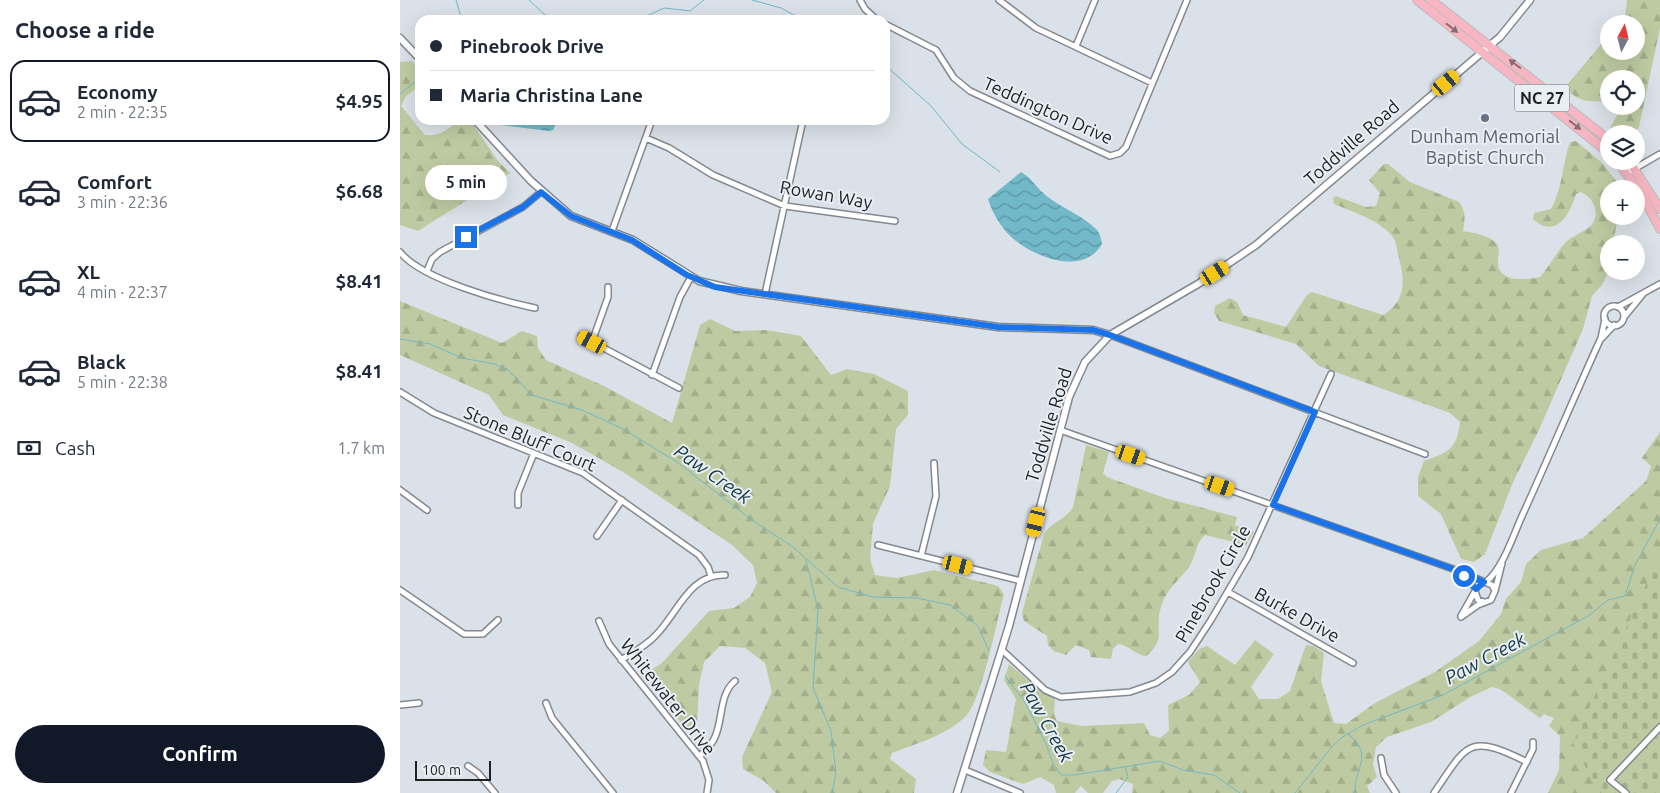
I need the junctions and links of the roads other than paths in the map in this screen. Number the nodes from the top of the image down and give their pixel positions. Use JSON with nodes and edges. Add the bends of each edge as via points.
{"nodes":[{"id":1,"x":860,"y":0,"type":"edge"},
{"id":2,"x":998,"y":0,"type":"edge"},
{"id":3,"x":1095,"y":0,"type":"edge"},
{"id":4,"x":1187,"y":0,"type":"edge"},
{"id":5,"x":1417,"y":0,"type":"edge"},
{"id":6,"x":1431,"y":0,"type":"edge"},
{"id":7,"x":1530,"y":0,"type":"edge"},
{"id":8,"x":872,"y":15,"type":"edge"},
{"id":9,"x":890,"y":27,"type":"edge"},
{"id":10,"x":400,"y":38,"type":"edge"},
{"id":11,"x":1076,"y":46,"type":"junction"},
{"id":12,"x":1490,"y":46,"type":"junction"},
{"id":13,"x":1482,"y":52,"type":"junction"},
{"id":14,"x":415,"y":54,"type":"edge"},
{"id":15,"x":1152,"y":83,"type":"junction"},
{"id":16,"x":480,"y":125,"type":"edge"},
{"id":17,"x":650,"y":125,"type":"edge"},
{"id":18,"x":802,"y":125,"type":"edge"},
{"id":19,"x":1600,"y":133,"type":"edge"},
{"id":20,"x":646,"y":138,"type":"junction"},
{"id":21,"x":1600,"y":146,"type":"edge"},
{"id":22,"x":1660,"y":154,"type":"edge"},
{"id":23,"x":1645,"y":163,"type":"edge"},
{"id":24,"x":1624,"y":170,"type":"edge"},
{"id":25,"x":1633,"y":170,"type":"edge"},
{"id":26,"x":1636,"y":170,"type":"edge"},
{"id":27,"x":1627,"y":173,"type":"junction"},
{"id":28,"x":541,"y":192,"type":"junction"},
{"id":29,"x":786,"y":206,"type":"junction"},
{"id":30,"x":1660,"y":209,"type":"edge"},
{"id":31,"x":896,"y":221,"type":"dead end"},
{"id":32,"x":1660,"y":229,"type":"edge"},
{"id":33,"x":612,"y":231,"type":"junction"},
{"id":34,"x":400,"y":252,"type":"edge"},
{"id":35,"x":426,"y":271,"type":"junction"},
{"id":36,"x":691,"y":277,"type":"junction"},
{"id":37,"x":1660,"y":284,"type":"edge"},
{"id":38,"x":608,"y":287,"type":"dead end"},
{"id":39,"x":765,"y":294,"type":"junction"},
{"id":40,"x":1643,"y":294,"type":"junction"},
{"id":41,"x":1618,"y":307,"type":"junction"},
{"id":42,"x":535,"y":308,"type":"dead end"},
{"id":43,"x":1625,"y":316,"type":"junction"},
{"id":44,"x":1605,"y":319,"type":"junction"},
{"id":45,"x":1614,"y":325,"type":"junction"},
{"id":46,"x":1110,"y":335,"type":"junction"},
{"id":47,"x":581,"y":336,"type":"dead end"},
{"id":48,"x":1601,"y":338,"type":"junction"},
{"id":49,"x":592,"y":342,"type":"junction"},
{"id":50,"x":1331,"y":374,"type":"dead end"},
{"id":51,"x":652,"y":375,"type":"junction"},
{"id":52,"x":679,"y":388,"type":"dead end"},
{"id":53,"x":400,"y":392,"type":"edge"},
{"id":54,"x":1315,"y":412,"type":"junction"},
{"id":55,"x":1060,"y":430,"type":"junction"},
{"id":56,"x":534,"y":454,"type":"junction"},
{"id":57,"x":1425,"y":454,"type":"dead end"},
{"id":58,"x":934,"y":462,"type":"dead end"},
{"id":59,"x":400,"y":490,"type":"edge"},
{"id":60,"x":622,"y":500,"type":"junction"},
{"id":61,"x":518,"y":505,"type":"dead end"},
{"id":62,"x":1273,"y":505,"type":"junction"},
{"id":63,"x":427,"y":510,"type":"dead end"},
{"id":64,"x":597,"y":536,"type":"dead end"},
{"id":65,"x":878,"y":545,"type":"dead end"},
{"id":66,"x":921,"y":556,"type":"junction"},
{"id":67,"x":1503,"y":558,"type":"junction"},
{"id":68,"x":1461,"y":572,"type":"junction"},
{"id":69,"x":725,"y":575,"type":"dead end"},
{"id":70,"x":711,"y":576,"type":"junction"},
{"id":71,"x":1020,"y":581,"type":"junction"},
{"id":72,"x":1485,"y":582,"type":"junction"},
{"id":73,"x":400,"y":590,"type":"edge"},
{"id":74,"x":1475,"y":590,"type":"junction"},
{"id":75,"x":1495,"y":591,"type":"junction"},
{"id":76,"x":1228,"y":592,"type":"junction"},
{"id":77,"x":1485,"y":602,"type":"junction"},
{"id":78,"x":498,"y":620,"type":"dead end"},
{"id":79,"x":599,"y":621,"type":"dead end"},
{"id":80,"x":1002,"y":650,"type":"junction"},
{"id":81,"x":621,"y":660,"type":"junction"},
{"id":82,"x":1353,"y":663,"type":"dead end"},
{"id":83,"x":735,"y":681,"type":"dead end"},
{"id":84,"x":418,"y":703,"type":"dead end"},
{"id":85,"x":546,"y":703,"type":"dead end"},
{"id":86,"x":400,"y":705,"type":"edge"},
{"id":87,"x":1660,"y":727,"type":"edge"},
{"id":88,"x":1532,"y":742,"type":"dead end"},
{"id":89,"x":700,"y":756,"type":"junction"},
{"id":90,"x":1381,"y":758,"type":"dead end"},
{"id":91,"x":1527,"y":762,"type":"junction"},
{"id":92,"x":468,"y":766,"type":"dead end"},
{"id":93,"x":965,"y":770,"type":"junction"},
{"id":94,"x":495,"y":793,"type":"edge"},
{"id":95,"x":613,"y":793,"type":"edge"},
{"id":96,"x":707,"y":793,"type":"edge"},
{"id":97,"x":957,"y":793,"type":"edge"},
{"id":98,"x":1020,"y":793,"type":"edge"},
{"id":99,"x":1396,"y":793,"type":"edge"},
{"id":100,"x":1434,"y":793,"type":"edge"},
{"id":101,"x":1511,"y":793,"type":"edge"},
{"id":102,"x":1626,"y":793,"type":"edge"}],
"edges":[{"from":1,"to":8,"type":"street"},
{"from":2,"to":11,"type":"street","via":[[1029,24]]},
{"from":3,"to":11,"type":"street"},
{"from":4,"to":15,"type":"street","name":"Teddington Drive"},
{"from":5,"to":13,"type":"main road","number":"NC 27","one_way":true},
{"from":6,"to":12,"type":"main road","number":"NC 27"},
{"from":7,"to":12,"type":"street","name":"Toddville Road"},
{"from":9,"to":15,"type":"street","name":"Teddington Drive","via":[[936,50],[954,78],[970,91],[1105,155],[1118,154],[1126,147]]},
{"from":10,"to":14,"type":"street"},
{"from":11,"to":15,"type":"street"},
{"from":12,"to":13,"type":"street","name":"Toddville Road"},
{"from":19,"to":12,"type":"main road","number":"NC 27","one_way":true},
{"from":13,"to":21,"type":"main road","number":"NC 27","one_way":true},
{"from":13,"to":46,"type":"street","name":"Toddville Road","via":[[1256,245],[1198,284]]},
{"from":16,"to":28,"type":"street"},
{"from":17,"to":20,"type":"street"},
{"from":18,"to":29,"type":"street"},
{"from":20,"to":29,"type":"street","name":"Rowan Way","via":[[670,148],[713,175]]},
{"from":20,"to":33,"type":"street"},
{"from":22,"to":23,"type":"street"},
{"from":24,"to":27,"type":"main road"},
{"from":25,"to":27,"type":"street"},
{"from":26,"to":30,"type":"main road"},
{"from":27,"to":32,"type":"main road"},
{"from":28,"to":33,"type":"street","via":[[571,216]]},
{"from":28,"to":35,"type":"street","via":[[523,207],[440,252]]},
{"from":29,"to":31,"type":"street","name":"Rowan Way"},
{"from":29,"to":39,"type":"street"},
{"from":33,"to":36,"type":"street","via":[[645,246]]},
{"from":34,"to":35,"type":"street"},
{"from":35,"to":42,"type":"street","via":[[484,296]]},
{"from":36,"to":39,"type":"street","via":[[715,287]]},
{"from":36,"to":51,"type":"street","via":[[680,297]]},
{"from":37,"to":40,"type":"street"},
{"from":38,"to":49,"type":"street","via":[[608,297]]},
{"from":39,"to":46,"type":"street","via":[[998,327],[1093,330]]},
{"from":40,"to":41,"type":"street"},
{"from":40,"to":43,"type":"street"},
{"from":41,"to":43,"type":"street"},
{"from":41,"to":44,"type":"street","via":[[1607,309]]},
{"from":43,"to":45,"type":"street","via":[[1622,322]]},
{"from":44,"to":45,"type":"street"},
{"from":44,"to":48,"type":"street"},
{"from":45,"to":48,"type":"street"},
{"from":46,"to":54,"type":"street"},
{"from":46,"to":55,"type":"street","name":"Toddville Road","via":[[1089,356],[1078,374]]},
{"from":47,"to":49,"type":"street"},
{"from":48,"to":67,"type":"street"},
{"from":49,"to":51,"type":"street"},
{"from":50,"to":54,"type":"street","name":"Pinebrook Circle"},
{"from":51,"to":52,"type":"street"},
{"from":53,"to":56,"type":"street","name":"Stone Bluff Court","via":[[434,414]]},
{"from":54,"to":57,"type":"street"},
{"from":54,"to":62,"type":"street","name":"Pinebrook Circle"},
{"from":55,"to":62,"type":"street"},
{"from":55,"to":71,"type":"street","name":"Toddville Road"},
{"from":56,"to":60,"type":"street","name":"Stone Bluff Court","via":[[583,473]]},
{"from":56,"to":61,"type":"street","via":[[518,493]]},
{"from":58,"to":66,"type":"street","via":[[936,496]]},
{"from":59,"to":63,"type":"street"},
{"from":60,"to":64,"type":"street"},
{"from":60,"to":70,"type":"street","name":"Stone Bluff Court","via":[[699,555]]},
{"from":62,"to":68,"type":"street"},
{"from":62,"to":76,"type":"street","name":"Pinebrook Circle"},
{"from":65,"to":66,"type":"street"},
{"from":66,"to":71,"type":"street"},
{"from":67,"to":72,"type":"street","via":[[1492,577]]},
{"from":67,"to":75,"type":"street"},
{"from":68,"to":72,"type":"street"},
{"from":68,"to":74,"type":"street"},
{"from":69,"to":70,"type":"street"},
{"from":70,"to":81,"type":"street","via":[[694,586],[652,639]]},
{"from":71,"to":80,"type":"street","name":"Toddville Road"},
{"from":72,"to":74,"type":"street"},
{"from":72,"to":75,"type":"street"},
{"from":73,"to":78,"type":"street","via":[[464,634],[483,634]]},
{"from":74,"to":77,"type":"street","via":[[1478,600]]},
{"from":74,"to":77,"type":"street","via":[[1461,617]]},
{"from":75,"to":77,"type":"street","via":[[1493,598]]},
{"from":76,"to":80,"type":"street","name":"Pinebrook Circle","via":[[1190,652],[1176,668],[1156,683],[1130,692],[1075,697],[1054,695],[1030,678]]},
{"from":76,"to":82,"type":"street","name":"Burke Drive"},
{"from":79,"to":81,"type":"street","name":"Whitewater Drive","via":[[604,636]]},
{"from":80,"to":93,"type":"street","name":"Toddville Road"},
{"from":81,"to":89,"type":"street","name":"Whitewater Drive"},
{"from":83,"to":89,"type":"street","via":[[725,696],[715,738]]},
{"from":84,"to":86,"type":"street"},
{"from":85,"to":95,"type":"street","via":[[552,718]]},
{"from":87,"to":102,"type":"street","via":[[1610,780]]},
{"from":88,"to":91,"type":"street","via":[[1533,749]]},
{"from":89,"to":96,"type":"street","name":"Whitewater Drive","via":[[708,773]]},
{"from":90,"to":99,"type":"street","via":[[1384,775]]},
{"from":91,"to":100,"type":"street","via":[[1492,746],[1475,746],[1464,751]]},
{"from":91,"to":101,"type":"street"},
{"from":92,"to":94,"type":"street","via":[[478,772]]},
{"from":93,"to":97,"type":"street","name":"Toddville Road"},
{"from":93,"to":98,"type":"street"}]}
